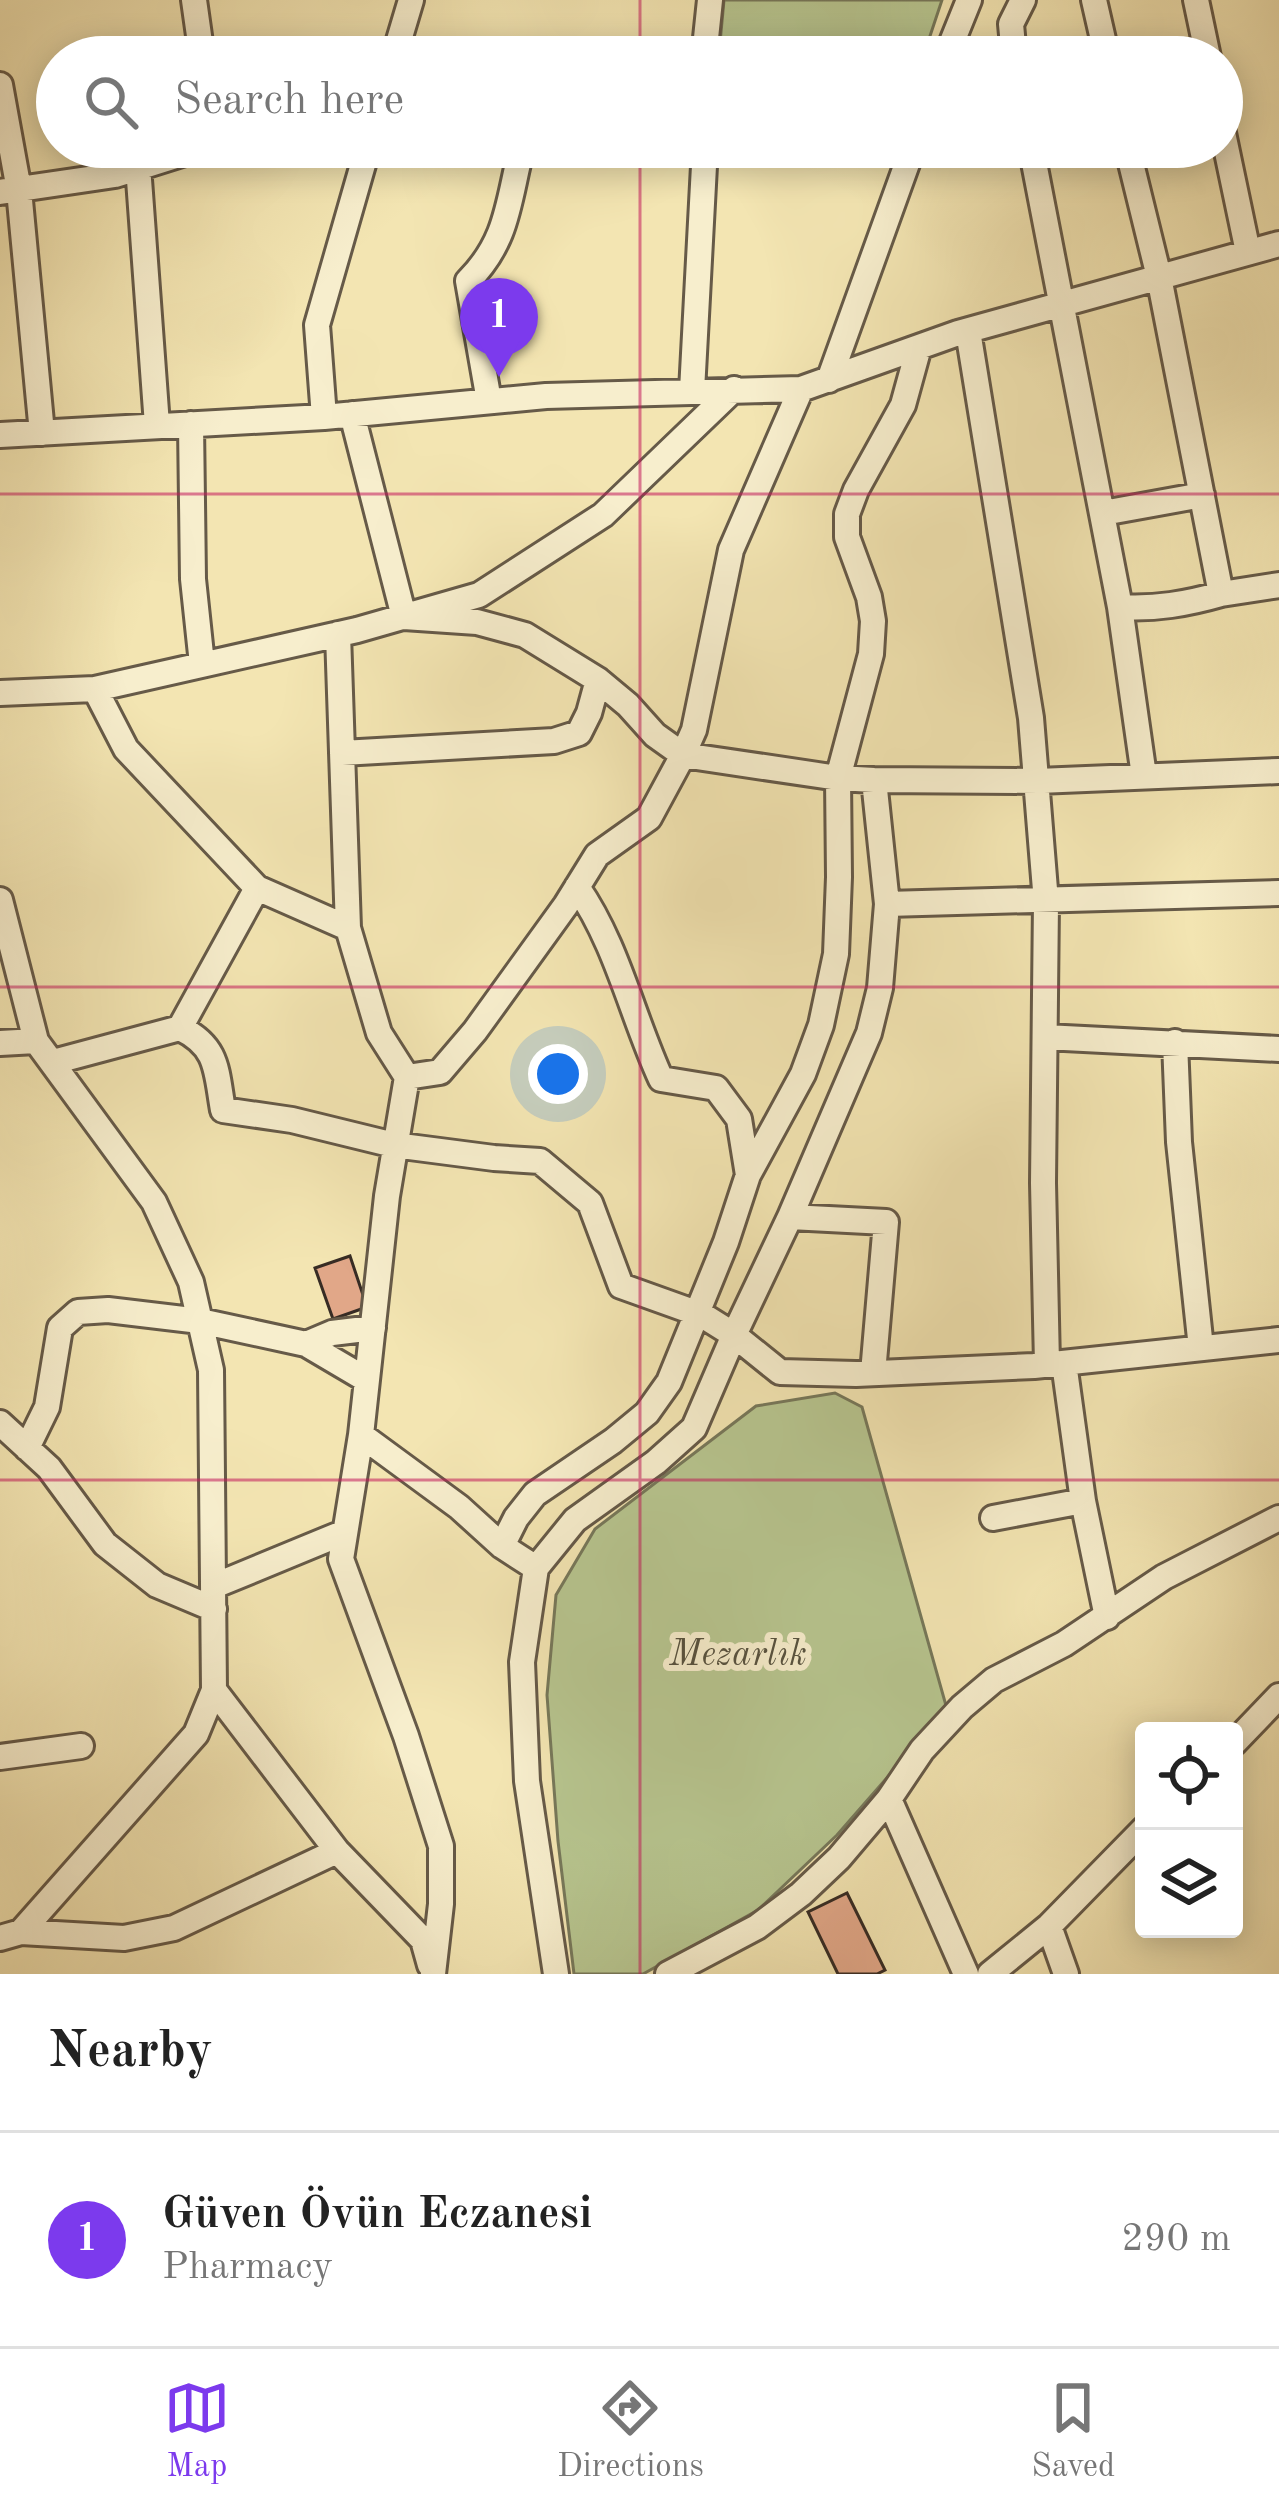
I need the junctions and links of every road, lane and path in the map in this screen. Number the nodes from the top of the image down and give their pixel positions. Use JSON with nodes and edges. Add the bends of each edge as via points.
{"nodes":[{"id":1,"x":194,"y":0,"type":"edge"},
{"id":2,"x":411,"y":0,"type":"edge"},
{"id":3,"x":710,"y":0,"type":"edge"},
{"id":4,"x":969,"y":0,"type":"edge"},
{"id":5,"x":1023,"y":0,"type":"edge"},
{"id":6,"x":1094,"y":0,"type":"edge"},
{"id":7,"x":1196,"y":0,"type":"edge"},
{"id":8,"x":199,"y":36,"type":"edge"},
{"id":9,"x":400,"y":36,"type":"edge"},
{"id":10,"x":707,"y":36,"type":"edge"},
{"id":11,"x":954,"y":36,"type":"edge"},
{"id":12,"x":1012,"y":36,"type":"edge"},
{"id":13,"x":1102,"y":36,"type":"edge"},
{"id":14,"x":1204,"y":36,"type":"edge"},
{"id":15,"x":1,"y":92,"type":"edge"},
{"id":16,"x":134,"y":168,"type":"edge"},
{"id":17,"x":139,"y":168,"type":"edge"},
{"id":18,"x":362,"y":168,"type":"edge"},
{"id":19,"x":517,"y":168,"type":"edge"},
{"id":20,"x":704,"y":168,"type":"edge"},
{"id":21,"x":906,"y":168,"type":"edge"},
{"id":22,"x":1035,"y":168,"type":"edge"},
{"id":23,"x":1132,"y":168,"type":"edge"},
{"id":24,"x":1230,"y":168,"type":"edge"},
{"id":25,"x":9,"y":191,"type":"edge"},
{"id":26,"x":1279,"y":244,"type":"edge"},
{"id":27,"x":1248,"y":252,"type":"junction"},
{"id":28,"x":1160,"y":277,"type":"junction"},
{"id":29,"x":1063,"y":304,"type":"junction"},
{"id":30,"x":968,"y":331,"type":"junction"},
{"id":31,"x":919,"y":347,"type":"junction"},
{"id":32,"x":830,"y":380,"type":"junction"},
{"id":33,"x":802,"y":388,"type":"junction"},
{"id":34,"x":734,"y":389,"type":"junction"},
{"id":35,"x":692,"y":391,"type":"junction"},
{"id":36,"x":489,"y":401,"type":"junction"},
{"id":37,"x":352,"y":414,"type":"junction"},
{"id":38,"x":324,"y":417,"type":"junction"},
{"id":39,"x":190,"y":424,"type":"junction"},
{"id":40,"x":157,"y":425,"type":"junction"},
{"id":41,"x":42,"y":433,"type":"junction"},
{"id":42,"x":0,"y":435,"type":"edge"},
{"id":43,"x":1202,"y":495,"type":"junction"},
{"id":44,"x":1102,"y":513,"type":"junction"},
{"id":45,"x":1279,"y":585,"type":"edge"},
{"id":46,"x":1221,"y":594,"type":"junction"},
{"id":47,"x":1120,"y":607,"type":"junction"},
{"id":48,"x":404,"y":616,"type":"junction"},
{"id":49,"x":338,"y":634,"type":"junction"},
{"id":50,"x":202,"y":664,"type":"junction"},
{"id":51,"x":598,"y":680,"type":"junction"},
{"id":52,"x":95,"y":689,"type":"junction"},
{"id":53,"x":0,"y":693,"type":"edge"},
{"id":54,"x":342,"y":754,"type":"junction"},
{"id":55,"x":682,"y":754,"type":"junction"},
{"id":56,"x":1279,"y":771,"type":"edge"},
{"id":57,"x":1144,"y":776,"type":"junction"},
{"id":58,"x":838,"y":778,"type":"junction"},
{"id":59,"x":874,"y":780,"type":"junction"},
{"id":60,"x":1038,"y":782,"type":"junction"},
{"id":61,"x":577,"y":887,"type":"junction"},
{"id":62,"x":257,"y":888,"type":"junction"},
{"id":63,"x":1279,"y":893,"type":"edge"},
{"id":64,"x":0,"y":900,"type":"edge"},
{"id":65,"x":1046,"y":902,"type":"junction"},
{"id":66,"x":887,"y":904,"type":"junction"},
{"id":67,"x":348,"y":928,"type":"junction"},
{"id":68,"x":180,"y":1028,"type":"junction"},
{"id":69,"x":1045,"y":1036,"type":"junction"},
{"id":70,"x":36,"y":1041,"type":"junction"},
{"id":71,"x":1174,"y":1042,"type":"junction"},
{"id":72,"x":0,"y":1043,"type":"edge"},
{"id":73,"x":1279,"y":1049,"type":"edge"},
{"id":74,"x":53,"y":1062,"type":"junction"},
{"id":75,"x":407,"y":1077,"type":"junction"},
{"id":76,"x":394,"y":1145,"type":"junction"},
{"id":77,"x":748,"y":1175,"type":"junction"},
{"id":78,"x":790,"y":1217,"type":"junction"},
{"id":79,"x":698,"y":1313,"type":"junction"},
{"id":80,"x":200,"y":1321,"type":"junction"},
{"id":81,"x":373,"y":1328,"type":"junction"},
{"id":82,"x":734,"y":1335,"type":"junction"},
{"id":83,"x":1279,"y":1340,"type":"edge"},
{"id":84,"x":306,"y":1344,"type":"junction"},
{"id":85,"x":1201,"y":1348,"type":"junction"},
{"id":86,"x":1056,"y":1364,"type":"junction"},
{"id":87,"x":873,"y":1373,"type":"junction"},
{"id":88,"x":367,"y":1380,"type":"junction"},
{"id":89,"x":0,"y":1423,"type":"edge"},
{"id":90,"x":361,"y":1435,"type":"junction"},
{"id":91,"x":27,"y":1448,"type":"junction"},
{"id":92,"x":1083,"y":1501,"type":"junction"},
{"id":93,"x":993,"y":1518,"type":"dead end"},
{"id":94,"x":1279,"y":1518,"type":"edge"},
{"id":95,"x":345,"y":1532,"type":"junction"},
{"id":96,"x":502,"y":1546,"type":"junction"},
{"id":97,"x":536,"y":1568,"type":"junction"},
{"id":98,"x":214,"y":1598,"type":"junction"},
{"id":99,"x":1107,"y":1617,"type":"junction"},
{"id":100,"x":214,"y":1690,"type":"junction"},
{"id":101,"x":1279,"y":1696,"type":"edge"},
{"id":102,"x":1243,"y":1734,"type":"edge"},
{"id":103,"x":82,"y":1746,"type":"dead end"},
{"id":104,"x":0,"y":1756,"type":"edge"},
{"id":105,"x":889,"y":1799,"type":"junction"},
{"id":106,"x":1143,"y":1830,"type":"edge"},
{"id":107,"x":337,"y":1851,"type":"junction"},
{"id":108,"x":1049,"y":1926,"type":"junction"},
{"id":109,"x":10,"y":1935,"type":"edge"},
{"id":110,"x":432,"y":1974,"type":"edge"},
{"id":111,"x":556,"y":1974,"type":"edge"},
{"id":112,"x":668,"y":1974,"type":"edge"},
{"id":113,"x":966,"y":1974,"type":"edge"},
{"id":114,"x":990,"y":1974,"type":"edge"},
{"id":115,"x":1066,"y":1974,"type":"edge"}],
"edges":[{"from":1,"to":8,"type":"street"},
{"from":2,"to":9,"type":"street"},
{"from":3,"to":10,"type":"street"},
{"from":4,"to":11,"type":"street"},
{"from":5,"to":12,"type":"street"},
{"from":6,"to":13,"type":"street"},
{"from":7,"to":14,"type":"street"},
{"from":15,"to":25,"type":"street"},
{"from":16,"to":25,"type":"street"},
{"from":17,"to":40,"type":"street"},
{"from":18,"to":38,"type":"street","via":[[317,325]]},
{"from":19,"to":36,"type":"street","via":[[499,240],[468,281]]},
{"from":20,"to":35,"type":"street"},
{"from":21,"to":32,"type":"street"},
{"from":22,"to":29,"type":"street"},
{"from":23,"to":28,"type":"street"},
{"from":24,"to":27,"type":"street"},
{"from":25,"to":41,"type":"street"},
{"from":26,"to":27,"type":"street"},
{"from":27,"to":28,"type":"street"},
{"from":28,"to":29,"type":"street"},
{"from":28,"to":43,"type":"street"},
{"from":29,"to":30,"type":"street"},
{"from":29,"to":44,"type":"street"},
{"from":30,"to":31,"type":"street"},
{"from":30,"to":60,"type":"street"},
{"from":31,"to":32,"type":"street"},
{"from":31,"to":58,"type":"street","via":[[903,405],[847,514],[873,622]]},
{"from":32,"to":33,"type":"street"},
{"from":33,"to":34,"type":"street"},
{"from":33,"to":55,"type":"street","via":[[731,550],[694,730]]},
{"from":34,"to":35,"type":"street"},
{"from":34,"to":48,"type":"street","via":[[603,515],[479,595]]},
{"from":35,"to":36,"type":"street"},
{"from":36,"to":37,"type":"street"},
{"from":37,"to":38,"type":"street"},
{"from":37,"to":48,"type":"street"},
{"from":38,"to":39,"type":"street"},
{"from":39,"to":40,"type":"street"},
{"from":39,"to":50,"type":"street"},
{"from":40,"to":41,"type":"street"},
{"from":41,"to":42,"type":"street"},
{"from":43,"to":44,"type":"street"},
{"from":43,"to":46,"type":"street"},
{"from":44,"to":47,"type":"street"},
{"from":45,"to":46,"type":"street"},
{"from":46,"to":47,"type":"street","via":[[1167,607]]},
{"from":47,"to":57,"type":"street"},
{"from":48,"to":49,"type":"street"},
{"from":48,"to":51,"type":"street","via":[[525,635]]},
{"from":49,"to":50,"type":"street"},
{"from":49,"to":54,"type":"street"},
{"from":50,"to":52,"type":"street"},
{"from":51,"to":54,"type":"street","via":[[579,733],[554,741]]},
{"from":51,"to":55,"type":"street"},
{"from":52,"to":53,"type":"street"},
{"from":52,"to":62,"type":"street","via":[[126,749]]},
{"from":54,"to":67,"type":"street"},
{"from":55,"to":58,"type":"street"},
{"from":55,"to":61,"type":"street","via":[[649,818],[597,855]]},
{"from":56,"to":57,"type":"street"},
{"from":57,"to":60,"type":"street"},
{"from":58,"to":59,"type":"street"},
{"from":58,"to":77,"type":"street","via":[[836,954],[821,1025]]},
{"from":59,"to":60,"type":"street"},
{"from":59,"to":66,"type":"street"},
{"from":60,"to":65,"type":"street"},
{"from":61,"to":75,"type":"street","via":[[440,1072]]},
{"from":61,"to":77,"type":"street","via":[[597,916],[661,1079],[716,1088],[740,1120]]},
{"from":62,"to":67,"type":"street"},
{"from":62,"to":68,"type":"street"},
{"from":63,"to":65,"type":"street"},
{"from":64,"to":70,"type":"street"},
{"from":65,"to":66,"type":"street"},
{"from":65,"to":69,"type":"street"},
{"from":66,"to":78,"type":"street","via":[[868,1033]]},
{"from":67,"to":75,"type":"street","via":[[379,1033]]},
{"from":68,"to":74,"type":"street"},
{"from":68,"to":76,"type":"street","via":[[202,1039],[224,1110]]},
{"from":69,"to":71,"type":"street"},
{"from":69,"to":86,"type":"street","via":[[1043,1183]]},
{"from":70,"to":72,"type":"street"},
{"from":70,"to":74,"type":"street"},
{"from":71,"to":73,"type":"street"},
{"from":71,"to":85,"type":"street"},
{"from":74,"to":80,"type":"street","via":[[154,1202]]},
{"from":75,"to":76,"type":"street"},
{"from":76,"to":79,"type":"street","via":[[540,1160],[590,1203],[621,1286]]},
{"from":76,"to":81,"type":"street"},
{"from":77,"to":79,"type":"street"},
{"from":78,"to":82,"type":"street"},
{"from":78,"to":87,"type":"street","via":[[886,1222]]},
{"from":79,"to":82,"type":"street"},
{"from":79,"to":96,"type":"street","via":[[647,1413],[536,1494]]},
{"from":80,"to":84,"type":"street"},
{"from":80,"to":91,"type":"street","via":[[78,1312],[60,1328],[47,1407]]},
{"from":80,"to":98,"type":"street","via":[[211,1370]]},
{"from":81,"to":84,"type":"street"},
{"from":81,"to":88,"type":"street"},
{"from":82,"to":87,"type":"street","via":[[780,1372]]},
{"from":82,"to":97,"type":"street","via":[[694,1428],[575,1520]]},
{"from":83,"to":85,"type":"street"},
{"from":84,"to":88,"type":"street"},
{"from":85,"to":86,"type":"street"},
{"from":86,"to":87,"type":"street"},
{"from":86,"to":92,"type":"street"},
{"from":88,"to":90,"type":"street"},
{"from":89,"to":91,"type":"street"},
{"from":90,"to":95,"type":"street"},
{"from":90,"to":96,"type":"street"},
{"from":91,"to":98,"type":"street","via":[[105,1544],[157,1585]]},
{"from":92,"to":93,"type":"street"},
{"from":92,"to":99,"type":"street"},
{"from":94,"to":99,"type":"street","via":[[1164,1577]]},
{"from":95,"to":98,"type":"street"},
{"from":95,"to":110,"type":"street","via":[[340,1559],[441,1846]]},
{"from":96,"to":97,"type":"street"},
{"from":97,"to":111,"type":"street","via":[[522,1662],[526,1757]]},
{"from":98,"to":100,"type":"street"},
{"from":99,"to":105,"type":"street","via":[[994,1680],[922,1750]]},
{"from":100,"to":107,"type":"street"},
{"from":100,"to":109,"type":"street","via":[[196,1734]]},
{"from":101,"to":102,"type":"street"},
{"from":103,"to":104,"type":"street"},
{"from":105,"to":112,"type":"street","via":[[801,1894]]},
{"from":105,"to":113,"type":"street"},
{"from":106,"to":108,"type":"street"},
{"from":107,"to":109,"type":"street","via":[[174,1928],[124,1939]]},
{"from":107,"to":110,"type":"street","via":[[423,1940]]},
{"from":108,"to":114,"type":"street"},
{"from":108,"to":115,"type":"street"}]}
